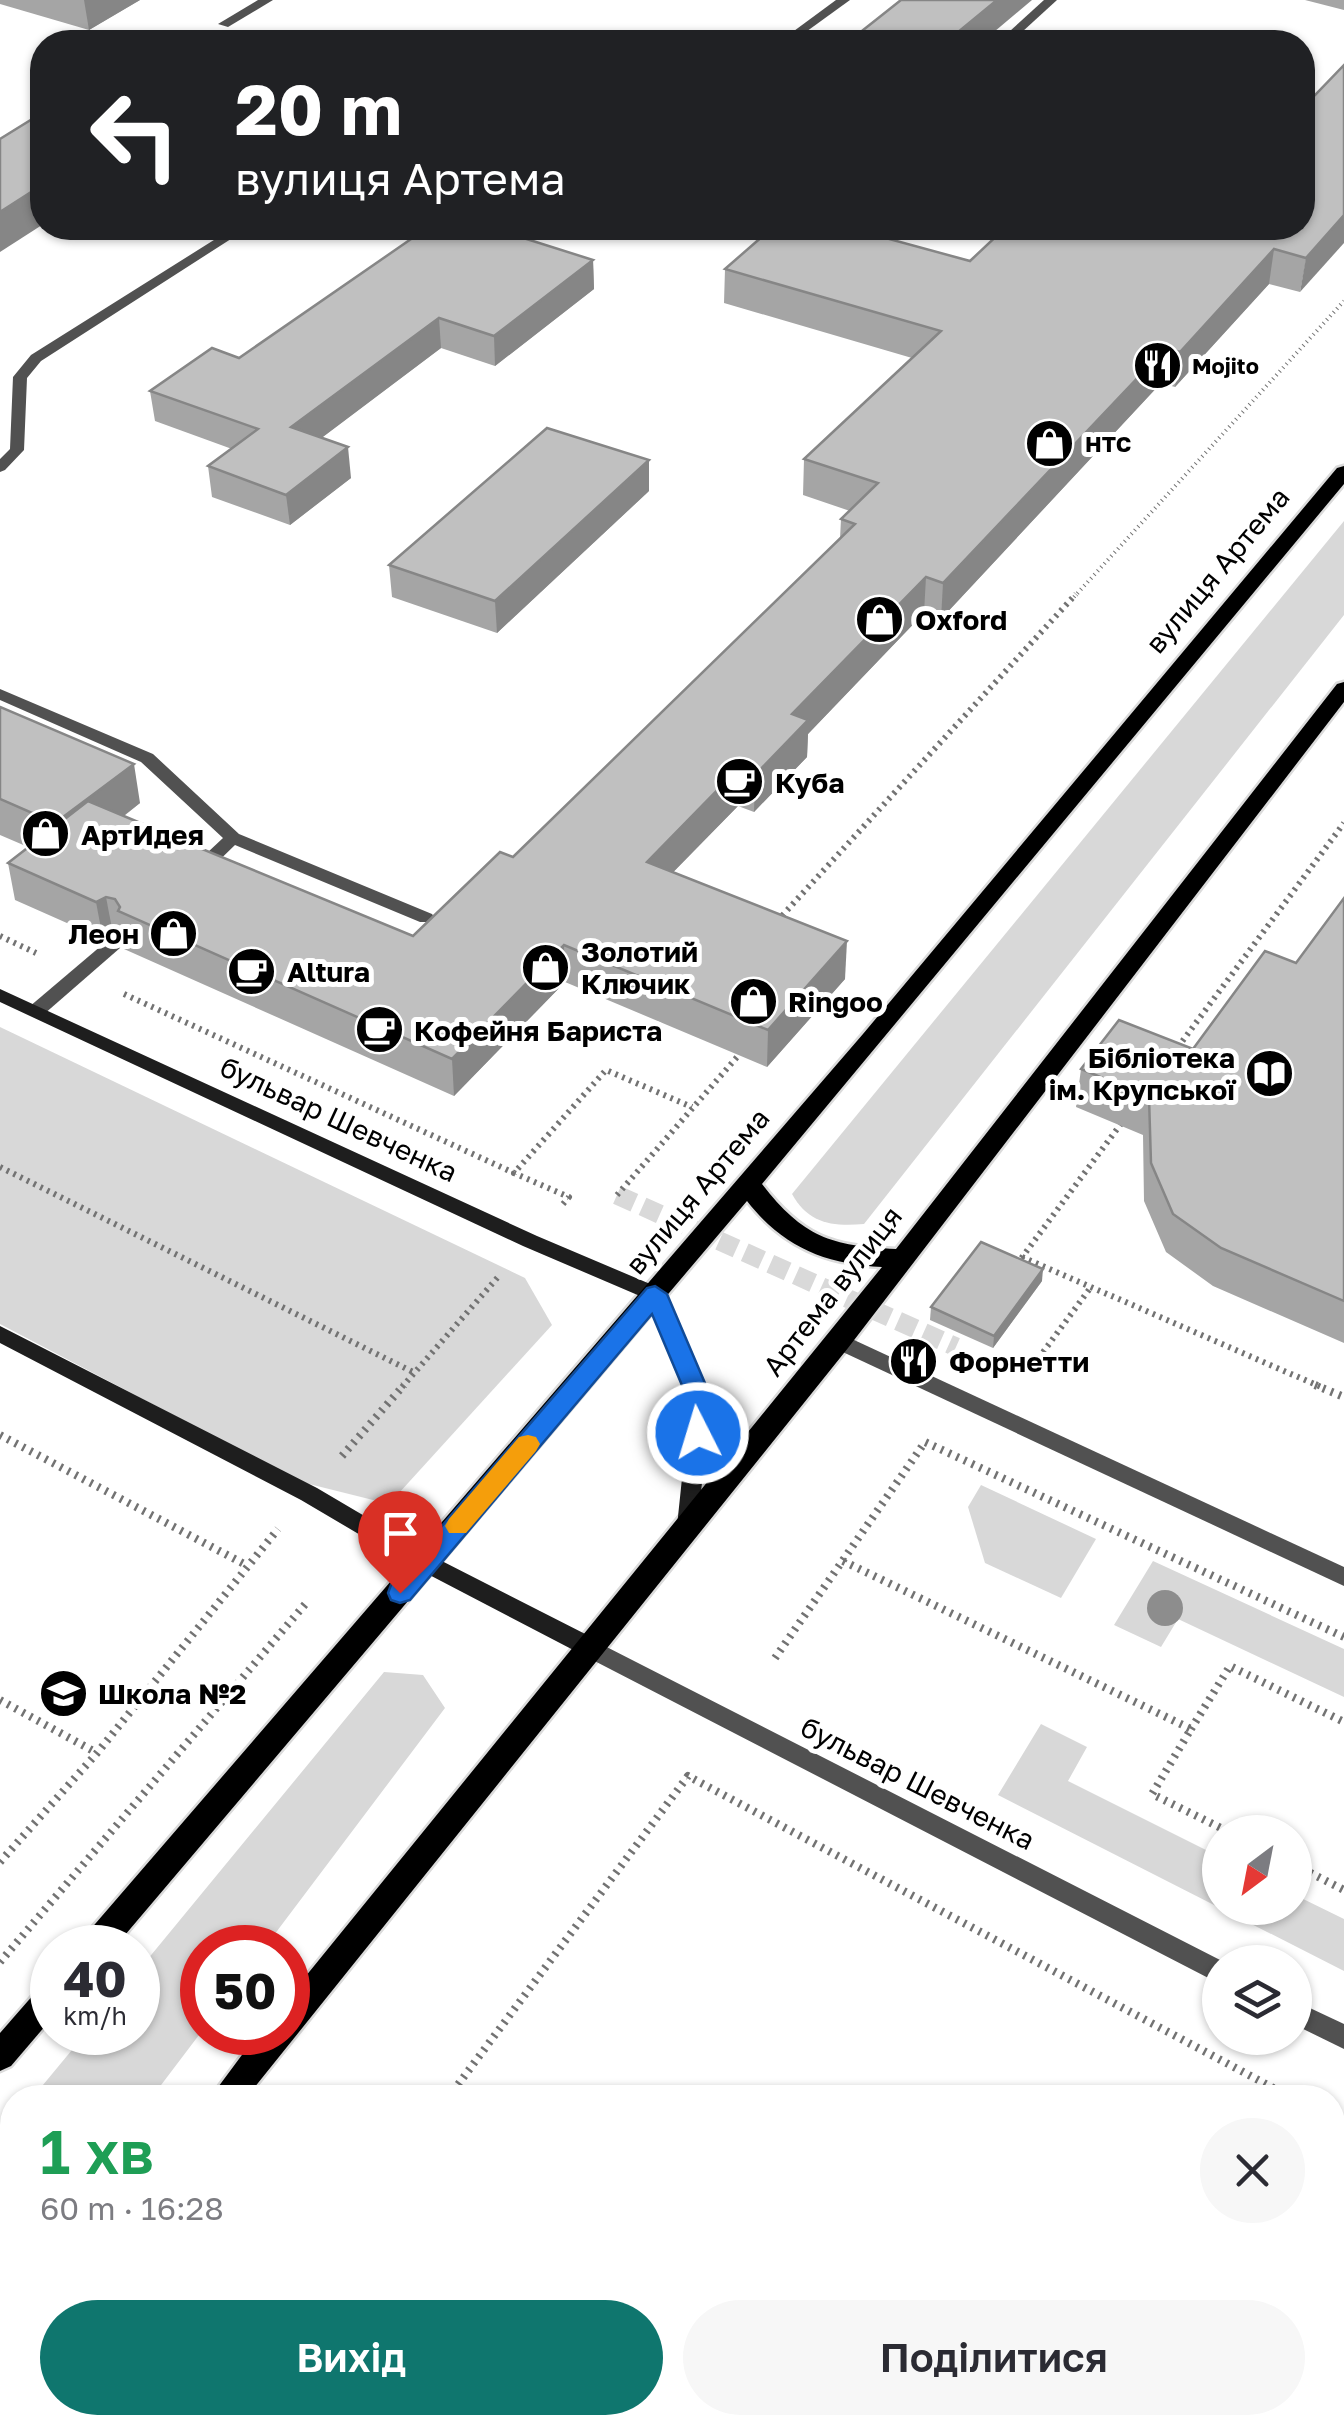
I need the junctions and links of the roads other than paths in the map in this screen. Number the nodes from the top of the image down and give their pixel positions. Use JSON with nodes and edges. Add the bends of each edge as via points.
{"nodes":[{"id":1,"x":267,"y":0,"type":"edge"},
{"id":2,"x":844,"y":0,"type":"edge"},
{"id":3,"x":1051,"y":0,"type":"edge"},
{"id":4,"x":224,"y":24,"type":"dead end"},
{"id":5,"x":802,"y":30,"type":"edge"},
{"id":6,"x":1017,"y":30,"type":"edge"},
{"id":7,"x":222,"y":240,"type":"edge"},
{"id":8,"x":0,"y":467,"type":"edge"},
{"id":9,"x":1344,"y":472,"type":"edge"},
{"id":10,"x":0,"y":694,"type":"edge"},
{"id":11,"x":1341,"y":697,"type":"edge"},
{"id":12,"x":234,"y":838,"type":"junction"},
{"id":13,"x":190,"y":878,"type":"edge"},
{"id":14,"x":426,"y":918,"type":"edge"},
{"id":15,"x":114,"y":944,"type":"edge"},
{"id":16,"x":0,"y":995,"type":"edge"},
{"id":17,"x":36,"y":1011,"type":"junction"},
{"id":18,"x":748,"y":1184,"type":"junction"},
{"id":19,"x":902,"y":1258,"type":"junction"},
{"id":20,"x":655,"y":1294,"type":"junction"},
{"id":21,"x":0,"y":1334,"type":"edge"},
{"id":22,"x":839,"y":1341,"type":"junction"},
{"id":23,"x":688,"y":1526,"type":"junction"},
{"id":24,"x":426,"y":1563,"type":"junction"},
{"id":25,"x":1344,"y":1577,"type":"edge"},
{"id":26,"x":588,"y":1648,"type":"junction"},
{"id":27,"x":114,"y":1925,"type":"edge"},
{"id":28,"x":1202,"y":1964,"type":"edge"},
{"id":29,"x":310,"y":1995,"type":"edge"},
{"id":30,"x":30,"y":2021,"type":"edge"},
{"id":31,"x":1312,"y":2021,"type":"edge"},
{"id":32,"x":1344,"y":2037,"type":"edge"},
{"id":33,"x":260,"y":2055,"type":"edge"},
{"id":34,"x":0,"y":2056,"type":"edge"},
{"id":35,"x":236,"y":2085,"type":"edge"}],
"edges":[{"from":1,"to":4,"type":"street"},
{"from":2,"to":5,"type":"street"},
{"from":3,"to":6,"type":"street"},
{"from":7,"to":8,"type":"street","via":[[36,358],[20,376],[17,450]]},
{"from":9,"to":18,"type":"main road","name":"вулиця Артема"},
{"from":10,"to":12,"type":"street","via":[[147,758]]},
{"from":11,"to":19,"type":"main road","name":"Артема вулиця"},
{"from":12,"to":13,"type":"street"},
{"from":12,"to":14,"type":"street"},
{"from":15,"to":17,"type":"street"},
{"from":16,"to":17,"type":"main road","name":"бульвар Шевченка"},
{"from":17,"to":20,"type":"main road","name":"бульвар Шевченка"},
{"from":18,"to":19,"type":"main road","via":[[774,1220],[825,1252]]},
{"from":18,"to":20,"type":"main road","name":"вулиця Артема"},
{"from":19,"to":22,"type":"main road","name":"Артема вулиця"},
{"from":20,"to":23,"type":"main road","via":[[701,1402]]},
{"from":20,"to":24,"type":"main road","name":"вулиця Артема"},
{"from":21,"to":24,"type":"main road","via":[[309,1494]]},
{"from":22,"to":23,"type":"main road","name":"Артема вулиця"},
{"from":22,"to":25,"type":"street"},
{"from":23,"to":26,"type":"main road","name":"Артема вулиця"},
{"from":24,"to":26,"type":"main road"},
{"from":24,"to":27,"type":"main road","name":"вулиця Артема"},
{"from":26,"to":28,"type":"street","name":"бульвар Шевченка"},
{"from":26,"to":29,"type":"main road","name":"Артема вулиця"},
{"from":30,"to":34,"type":"main road"},
{"from":31,"to":32,"type":"street"},
{"from":33,"to":35,"type":"main road"}]}
